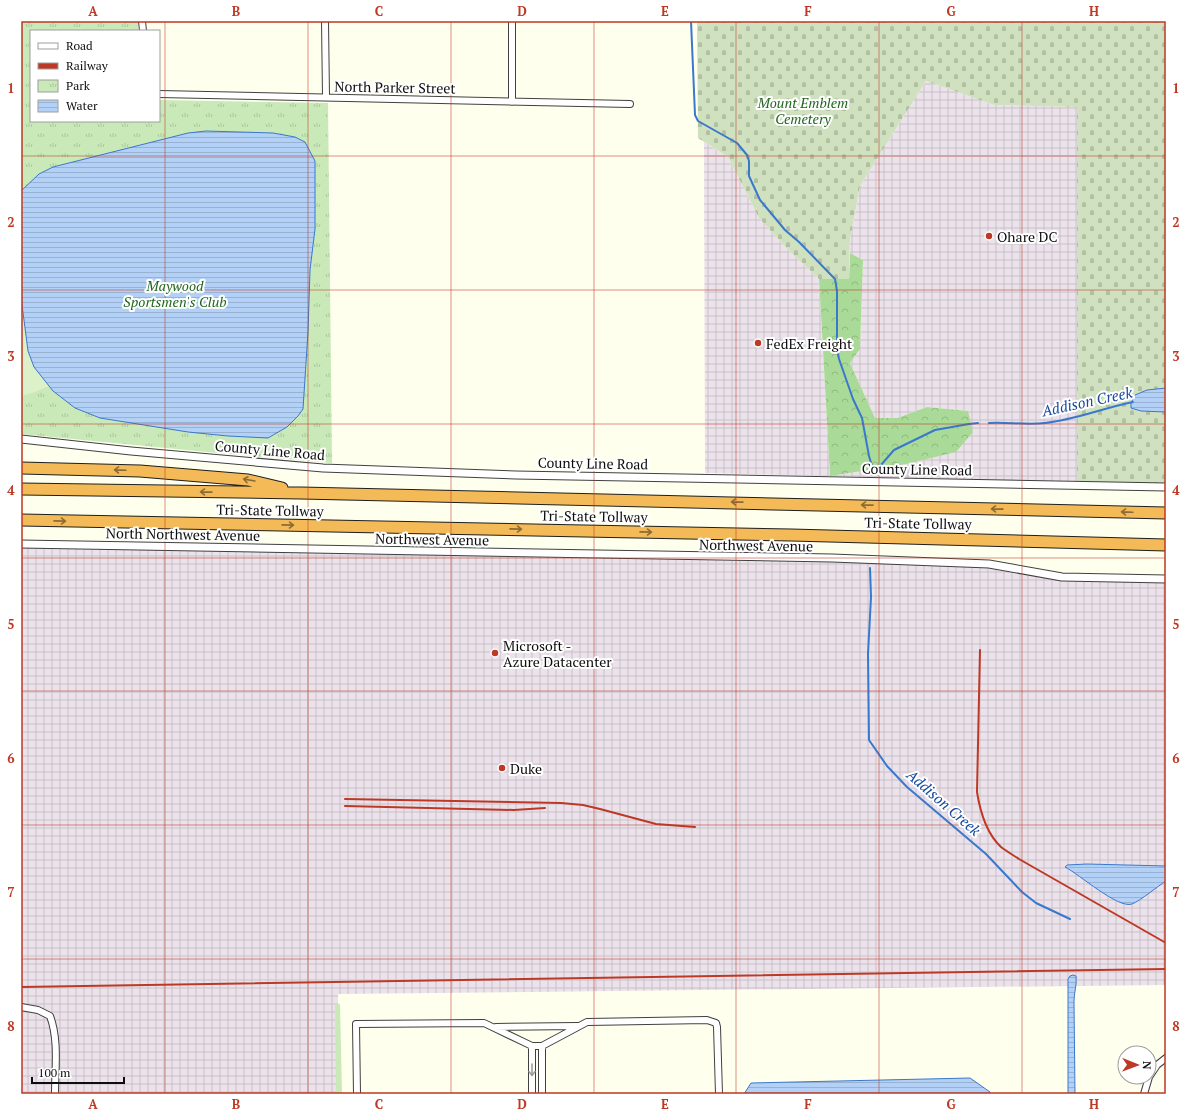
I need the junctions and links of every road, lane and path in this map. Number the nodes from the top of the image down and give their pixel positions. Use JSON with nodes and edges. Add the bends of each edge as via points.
{"nodes":[{"id":1,"x":325,"y":21,"type":"edge"},
{"id":2,"x":512,"y":21,"type":"edge"},
{"id":3,"x":160,"y":94,"type":"edge"},
{"id":4,"x":326,"y":97,"type":"junction"},
{"id":5,"x":512,"y":102,"type":"junction"},
{"id":6,"x":630,"y":104,"type":"dead end"},
{"id":7,"x":21,"y":439,"type":"edge"},
{"id":8,"x":21,"y":468,"type":"edge"},
{"id":9,"x":1166,"y":486,"type":"edge"},
{"id":10,"x":21,"y":489,"type":"edge"},
{"id":11,"x":300,"y":493,"type":"junction"},
{"id":12,"x":1166,"y":513,"type":"edge"},
{"id":13,"x":21,"y":520,"type":"edge"},
{"id":14,"x":21,"y":544,"type":"edge"},
{"id":15,"x":1166,"y":546,"type":"edge"},
{"id":16,"x":344,"y":550,"type":"joint"},
{"id":17,"x":1166,"y":579,"type":"edge"},
{"id":18,"x":21,"y":1007,"type":"edge"},
{"id":19,"x":580,"y":1026,"type":"junction"},
{"id":20,"x":494,"y":1027,"type":"junction"},
{"id":21,"x":532,"y":1046,"type":"junction"},
{"id":22,"x":542,"y":1046,"type":"junction"},
{"id":23,"x":1166,"y":1058,"type":"edge"},
{"id":24,"x":1157,"y":1065,"type":"edge"},
{"id":25,"x":55,"y":1094,"type":"edge"},
{"id":26,"x":357,"y":1094,"type":"edge"},
{"id":27,"x":532,"y":1094,"type":"edge"},
{"id":28,"x":542,"y":1094,"type":"edge"},
{"id":29,"x":719,"y":1094,"type":"edge"}],
"edges":[{"from":1,"to":4,"type":"street"},
{"from":2,"to":5,"type":"street"},
{"from":3,"to":4,"type":"street","name":"North Parker Street"},
{"from":4,"to":5,"type":"street","name":"North Parker Street"},
{"from":5,"to":6,"type":"street","name":"North Parker Street"},
{"from":7,"to":9,"type":"street","name":"County Line Road","via":[[323,468],[516,475]]},
{"from":11,"to":8,"type":"highway","one_way":true,"via":[[248,480],[140,471]]},
{"from":11,"to":10,"type":"highway","name":"Tri-State Tollway","one_way":true},
{"from":12,"to":11,"type":"highway","name":"Tri-State Tollway","one_way":true},
{"from":13,"to":15,"type":"highway","name":"Tri-State Tollway","one_way":true,"via":[[775,535]]},
{"from":14,"to":16,"type":"street","name":"North Northwest Avenue"},
{"from":16,"to":17,"type":"street","name":"Northwest Avenue","via":[[989,564],[1062,577]]},
{"from":18,"to":25,"type":"street","via":[[38,1010],[50,1016],[55,1039]]},
{"from":19,"to":20,"type":"street"},
{"from":19,"to":22,"type":"street"},
{"from":19,"to":29,"type":"street","via":[[587,1022],[716,1023]]},
{"from":20,"to":21,"type":"street"},
{"from":20,"to":26,"type":"street","via":[[484,1023],[356,1024]]},
{"from":21,"to":22,"type":"street"},
{"from":21,"to":27,"type":"street","one_way":true},
{"from":22,"to":28,"type":"street"},
{"from":23,"to":24,"type":"street"}]}
